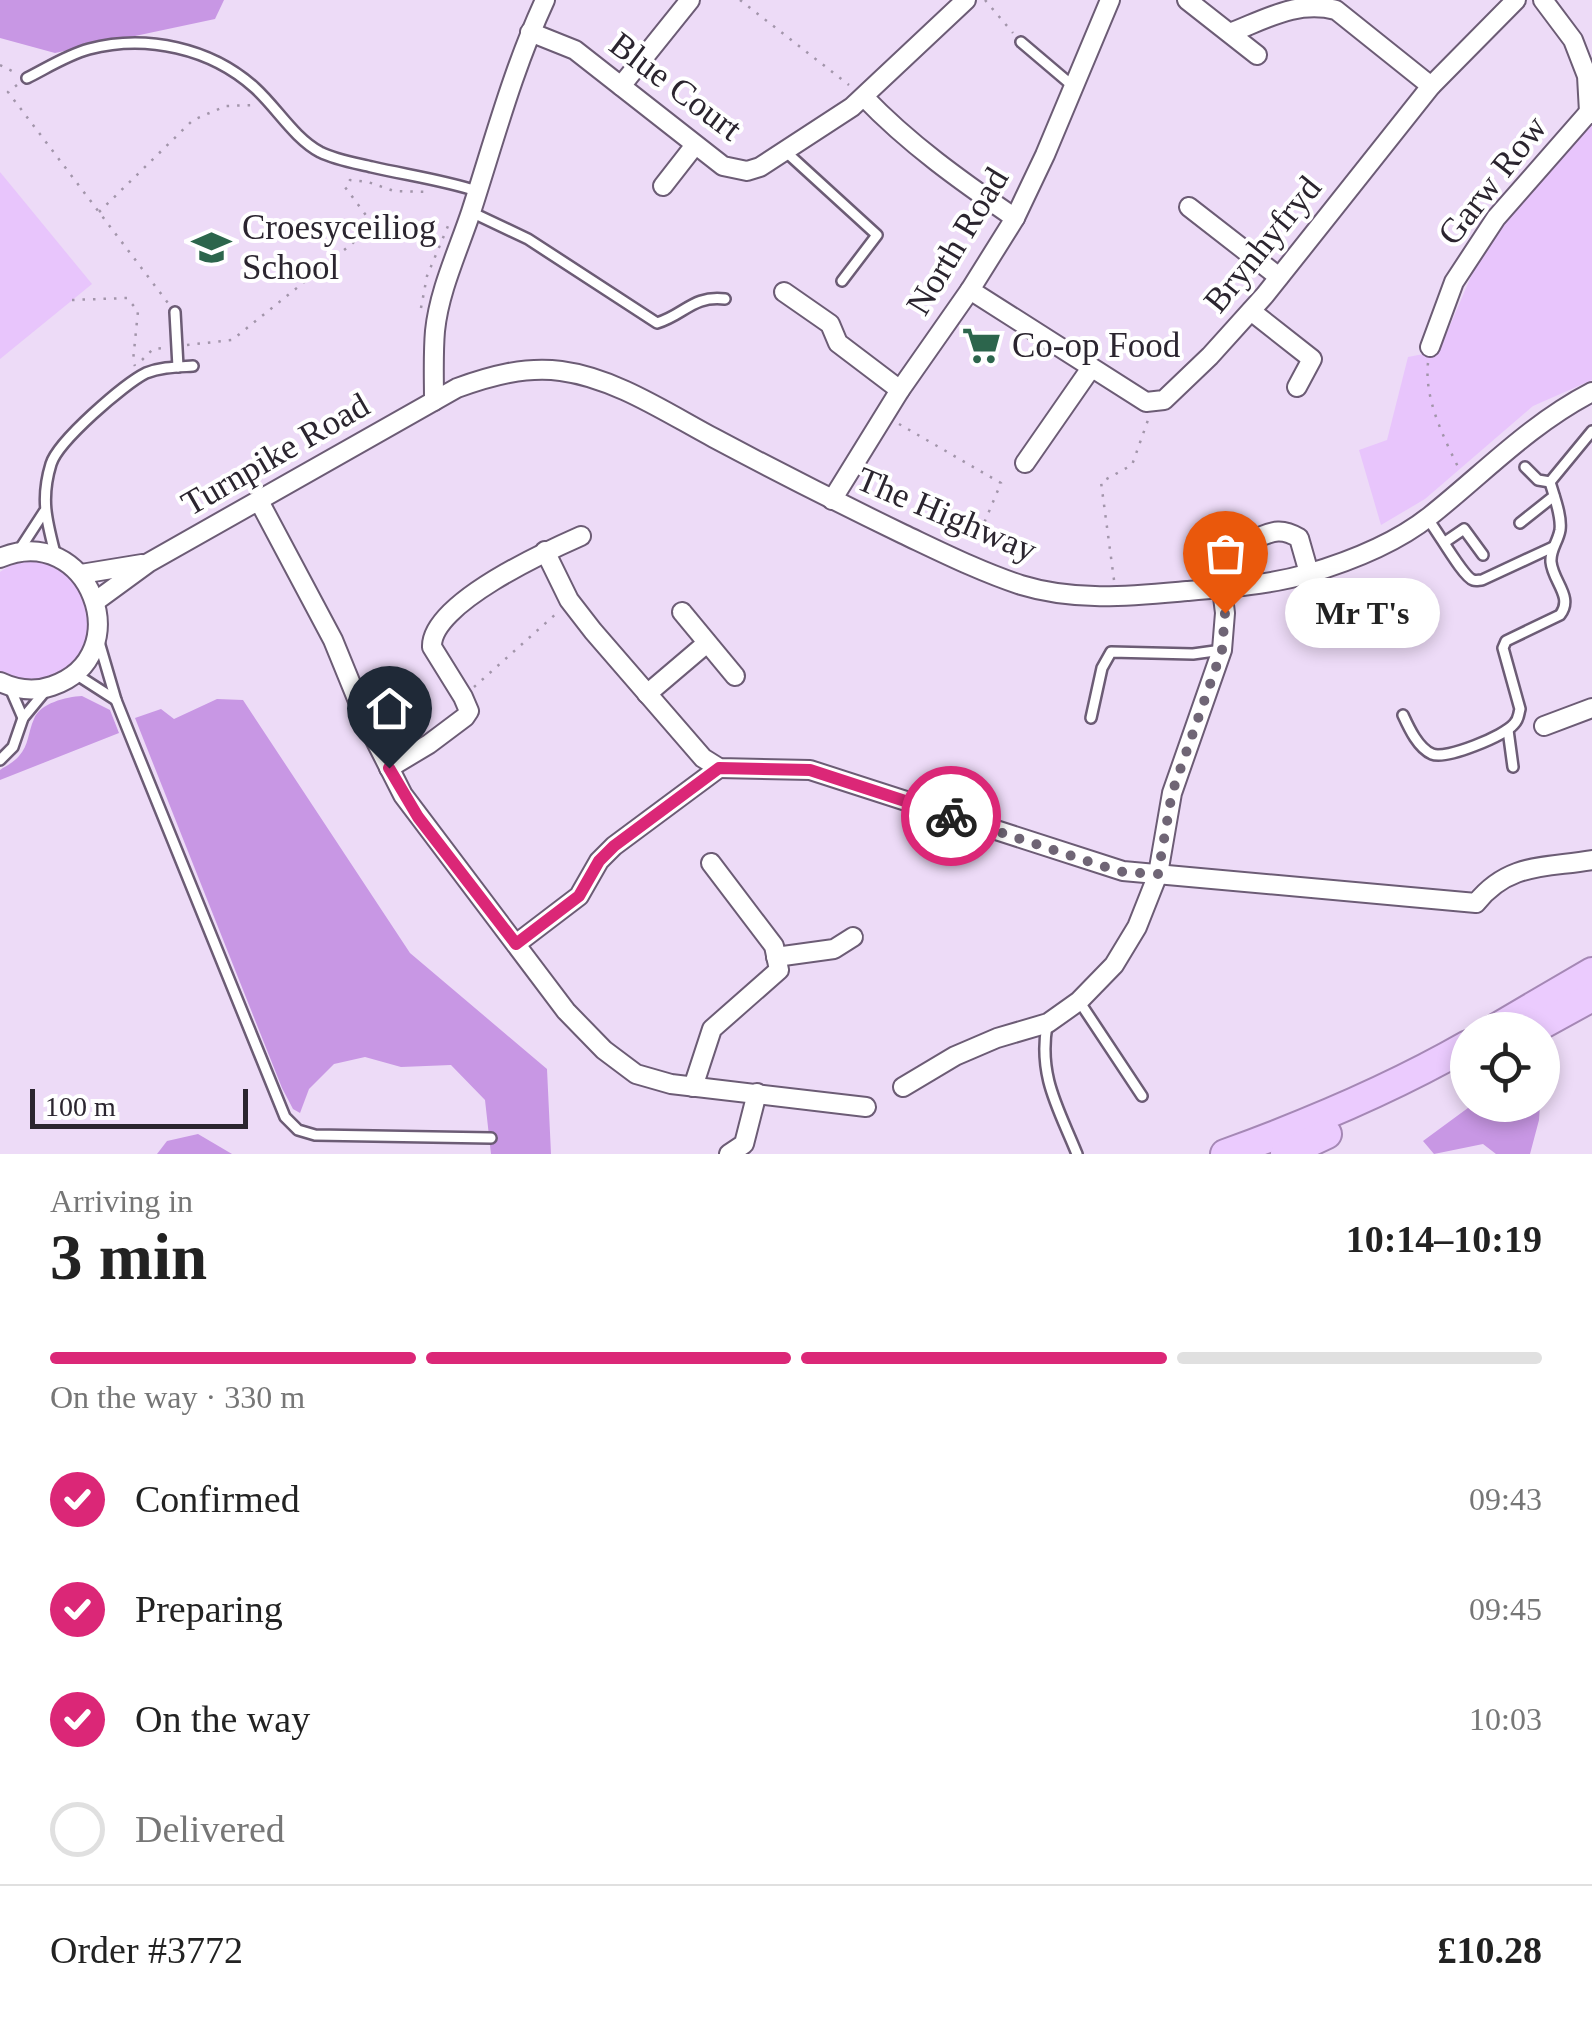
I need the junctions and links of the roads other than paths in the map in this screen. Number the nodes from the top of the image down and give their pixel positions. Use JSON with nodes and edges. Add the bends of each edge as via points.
{"nodes":[{"id":1,"x":544,"y":0,"type":"edge"},
{"id":2,"x":690,"y":0,"type":"edge"},
{"id":3,"x":966,"y":0,"type":"edge"},
{"id":4,"x":1110,"y":0,"type":"edge"},
{"id":5,"x":1187,"y":0,"type":"edge"},
{"id":6,"x":1516,"y":0,"type":"edge"},
{"id":7,"x":1543,"y":0,"type":"edge"},
{"id":8,"x":530,"y":32,"type":"junction"},
{"id":9,"x":1230,"y":33,"type":"junction"},
{"id":10,"x":1020,"y":42,"type":"road end"},
{"id":11,"x":1258,"y":55,"type":"dead end"},
{"id":12,"x":1590,"y":73,"type":"edge"},
{"id":13,"x":26,"y":78,"type":"road end"},
{"id":14,"x":621,"y":86,"type":"junction"},
{"id":15,"x":1430,"y":86,"type":"junction"},
{"id":16,"x":1074,"y":87,"type":"junction"},
{"id":17,"x":864,"y":97,"type":"junction"},
{"id":18,"x":1590,"y":113,"type":"edge"},
{"id":19,"x":695,"y":144,"type":"junction"},
{"id":20,"x":785,"y":151,"type":"junction"},
{"id":21,"x":663,"y":186,"type":"dead end"},
{"id":22,"x":477,"y":192,"type":"junction"},
{"id":23,"x":1189,"y":207,"type":"dead end"},
{"id":24,"x":471,"y":212,"type":"junction"},
{"id":25,"x":1015,"y":218,"type":"junction"},
{"id":26,"x":1279,"y":277,"type":"junction"},
{"id":27,"x":842,"y":281,"type":"dead end"},
{"id":28,"x":970,"y":290,"type":"junction"},
{"id":29,"x":784,"y":292,"type":"dead end"},
{"id":30,"x":726,"y":299,"type":"dead end"},
{"id":31,"x":1251,"y":311,"type":"junction"},
{"id":32,"x":175,"y":312,"type":"road end"},
{"id":33,"x":1430,"y":347,"type":"road end"},
{"id":34,"x":192,"y":366,"type":"dead end"},
{"id":35,"x":178,"y":367,"type":"junction"},
{"id":36,"x":1091,"y":368,"type":"junction"},
{"id":37,"x":1298,"y":387,"type":"dead end"},
{"id":38,"x":900,"y":390,"type":"junction"},
{"id":39,"x":1592,"y":392,"type":"edge"},
{"id":40,"x":434,"y":401,"type":"junction"},
{"id":41,"x":1592,"y":431,"type":"edge"},
{"id":42,"x":1026,"y":462,"type":"dead end"},
{"id":43,"x":1525,"y":467,"type":"dead end"},
{"id":44,"x":1550,"y":482,"type":"junction"},
{"id":45,"x":1554,"y":496,"type":"junction"},
{"id":46,"x":832,"y":500,"type":"junction"},
{"id":47,"x":259,"y":501,"type":"junction"},
{"id":48,"x":44,"y":512,"type":"junction"},
{"id":49,"x":1428,"y":518,"type":"junction"},
{"id":50,"x":1520,"y":522,"type":"dead end"},
{"id":51,"x":582,"y":536,"type":"dead end"},
{"id":52,"x":1445,"y":542,"type":"junction"},
{"id":53,"x":1199,"y":546,"type":"dead end"},
{"id":54,"x":1553,"y":547,"type":"junction"},
{"id":55,"x":545,"y":551,"type":"junction"},
{"id":56,"x":9,"y":555,"type":"edge"},
{"id":57,"x":1483,"y":555,"type":"dead end"},
{"id":58,"x":56,"y":556,"type":"junction"},
{"id":59,"x":148,"y":563,"type":"junction"},
{"id":60,"x":1309,"y":573,"type":"junction"},
{"id":61,"x":81,"y":574,"type":"junction"},
{"id":62,"x":1222,"y":589,"type":"junction"},
{"id":63,"x":96,"y":601,"type":"junction"},
{"id":64,"x":682,"y":612,"type":"dead end"},
{"id":65,"x":97,"y":634,"type":"junction"},
{"id":66,"x":708,"y":643,"type":"junction"},
{"id":67,"x":1222,"y":650,"type":"junction"},
{"id":68,"x":74,"y":674,"type":"junction"},
{"id":69,"x":735,"y":676,"type":"dead end"},
{"id":70,"x":5,"y":685,"type":"edge"},
{"id":71,"x":48,"y":687,"type":"junction"},
{"id":72,"x":647,"y":694,"type":"junction"},
{"id":73,"x":116,"y":700,"type":"junction"},
{"id":74,"x":1592,"y":708,"type":"edge"},
{"id":75,"x":1403,"y":715,"type":"dead end"},
{"id":76,"x":23,"y":718,"type":"junction"},
{"id":77,"x":1091,"y":718,"type":"dead end"},
{"id":78,"x":1544,"y":726,"type":"dead end"},
{"id":79,"x":1508,"y":730,"type":"junction"},
{"id":80,"x":0,"y":760,"type":"edge"},
{"id":81,"x":389,"y":768,"type":"junction"},
{"id":82,"x":719,"y":768,"type":"junction"},
{"id":83,"x":1513,"y":768,"type":"dead end"},
{"id":84,"x":1592,"y":860,"type":"edge"},
{"id":85,"x":711,"y":864,"type":"dead end"},
{"id":86,"x":1158,"y":874,"type":"junction"},
{"id":87,"x":853,"y":937,"type":"dead end"},
{"id":88,"x":516,"y":944,"type":"junction"},
{"id":89,"x":776,"y":957,"type":"junction"},
{"id":90,"x":1592,"y":972,"type":"edge"},
{"id":91,"x":1592,"y":997,"type":"edge"},
{"id":92,"x":1078,"y":1001,"type":"junction"},
{"id":93,"x":1524,"y":1012,"type":"edge"},
{"id":94,"x":1560,"y":1015,"type":"edge"},
{"id":95,"x":1048,"y":1022,"type":"junction"},
{"id":96,"x":1450,"y":1055,"type":"edge"},
{"id":97,"x":1450,"y":1075,"type":"edge"},
{"id":98,"x":693,"y":1086,"type":"junction"},
{"id":99,"x":903,"y":1087,"type":"dead end"},
{"id":100,"x":756,"y":1093,"type":"junction"},
{"id":101,"x":1142,"y":1096,"type":"dead end"},
{"id":102,"x":866,"y":1108,"type":"dead end"},
{"id":103,"x":491,"y":1138,"type":"dead end"},
{"id":104,"x":729,"y":1154,"type":"edge"},
{"id":105,"x":1077,"y":1154,"type":"edge"},
{"id":106,"x":1225,"y":1154,"type":"edge"},
{"id":107,"x":1285,"y":1154,"type":"edge"}],
"edges":[{"from":1,"to":8,"type":"street"},
{"from":2,"to":14,"type":"street"},
{"from":3,"to":17,"type":"street","name":"Blue Court"},
{"from":4,"to":16,"type":"street","name":"North Road"},
{"from":5,"to":9,"type":"street"},
{"from":6,"to":15,"type":"street","name":"Brynhyfryd"},
{"from":7,"to":12,"type":"street"},
{"from":8,"to":14,"type":"street","name":"Blue Court","via":[[575,50]]},
{"from":8,"to":22,"type":"street"},
{"from":9,"to":11,"type":"street"},
{"from":9,"to":15,"type":"street","via":[[1318,5],[1336,10]]},
{"from":10,"to":16,"type":"lane"},
{"from":12,"to":18,"type":"street"},
{"from":13,"to":22,"type":"lane","via":[[116,44],[187,49],[250,84],[311,146],[331,157]]},
{"from":14,"to":19,"type":"street","name":"Blue Court"},
{"from":15,"to":26,"type":"street","name":"Brynhyfryd"},
{"from":16,"to":25,"type":"street","name":"North Road"},
{"from":17,"to":20,"type":"street","name":"Blue Court"},
{"from":17,"to":25,"type":"street","via":[[926,155]]},
{"from":18,"to":33,"type":"street","name":"Garw Row","via":[[1496,218],[1454,282]]},
{"from":19,"to":20,"type":"street","name":"Blue Court","via":[[723,166],[747,172]]},
{"from":19,"to":21,"type":"street"},
{"from":20,"to":27,"type":"lane","via":[[878,235]]},
{"from":22,"to":24,"type":"street"},
{"from":23,"to":26,"type":"street"},
{"from":24,"to":30,"type":"lane","via":[[657,322],[699,301]]},
{"from":24,"to":40,"type":"street","via":[[435,330]]},
{"from":25,"to":28,"type":"street","name":"North Road"},
{"from":26,"to":31,"type":"street","name":"Brynhyfryd"},
{"from":28,"to":36,"type":"street"},
{"from":28,"to":38,"type":"street","name":"North Road"},
{"from":29,"to":38,"type":"street","via":[[830,324],[838,343]]},
{"from":31,"to":36,"type":"street","name":"Brynhyfryd","via":[[1164,400],[1146,402]]},
{"from":31,"to":37,"type":"street","via":[[1312,359]]},
{"from":32,"to":35,"type":"lane"},
{"from":34,"to":35,"type":"lane"},
{"from":35,"to":48,"type":"lane","via":[[140,377],[63,444],[53,459]]},
{"from":36,"to":42,"type":"street"},
{"from":38,"to":46,"type":"street","name":"North Road"},
{"from":39,"to":49,"type":"street","name":"The Highway","via":[[1530,430]]},
{"from":40,"to":46,"type":"street","name":"The Highway","via":[[482,378],[562,371],[626,393]]},
{"from":40,"to":47,"type":"street","name":"Turnpike Road"},
{"from":41,"to":44,"type":"lane"},
{"from":43,"to":44,"type":"lane"},
{"from":44,"to":45,"type":"lane"},
{"from":45,"to":50,"type":"lane"},
{"from":45,"to":54,"type":"lane","via":[[1561,525]]},
{"from":46,"to":62,"type":"street","name":"The Highway","via":[[966,563],[1062,595]]},
{"from":47,"to":59,"type":"street","name":"Turnpike Road"},
{"from":47,"to":81,"type":"street"},
{"from":48,"to":56,"type":"lane"},
{"from":48,"to":58,"type":"lane"},
{"from":49,"to":52,"type":"lane"},
{"from":49,"to":60,"type":"street","name":"The Highway"},
{"from":51,"to":55,"type":"street"},
{"from":52,"to":54,"type":"lane","via":[[1472,580]]},
{"from":52,"to":57,"type":"lane","via":[[1464,529]]},
{"from":53,"to":60,"type":"street","via":[[1279,530],[1299,538]]},
{"from":54,"to":79,"type":"lane","via":[[1550,557],[1566,608],[1506,641],[1504,658],[1520,709]]},
{"from":55,"to":72,"type":"street","via":[[569,600]]},
{"from":55,"to":81,"type":"street","via":[[442,622],[432,647],[469,711]]},
{"from":56,"to":58,"type":"street"},
{"from":58,"to":61,"type":"street"},
{"from":59,"to":61,"type":"street","name":"Turnpike Road"},
{"from":59,"to":63,"type":"street","name":"Turnpike Road"},
{"from":60,"to":62,"type":"street","name":"The Highway"},
{"from":61,"to":63,"type":"street"},
{"from":62,"to":67,"type":"street"},
{"from":63,"to":65,"type":"street"},
{"from":64,"to":66,"type":"street"},
{"from":65,"to":68,"type":"street"},
{"from":65,"to":73,"type":"lane"},
{"from":66,"to":69,"type":"street"},
{"from":66,"to":72,"type":"street"},
{"from":67,"to":77,"type":"lane","via":[[1111,652]]},
{"from":67,"to":86,"type":"street","via":[[1172,793]]},
{"from":68,"to":71,"type":"street"},
{"from":68,"to":73,"type":"lane"},
{"from":70,"to":71,"type":"street"},
{"from":70,"to":76,"type":"lane"},
{"from":71,"to":76,"type":"lane"},
{"from":72,"to":82,"type":"street"},
{"from":73,"to":103,"type":"lane","via":[[285,1117],[316,1136]]},
{"from":74,"to":78,"type":"street"},
{"from":75,"to":79,"type":"lane","via":[[1434,755]]},
{"from":76,"to":80,"type":"lane","via":[[14,747]]},
{"from":79,"to":83,"type":"lane"},
{"from":81,"to":88,"type":"street","via":[[418,817]]},
{"from":82,"to":86,"type":"street","via":[[810,770],[1099,865]]},
{"from":82,"to":88,"type":"street","via":[[614,846],[579,896]]},
{"from":84,"to":86,"type":"street","via":[[1531,867],[1476,903]]},
{"from":85,"to":89,"type":"street"},
{"from":86,"to":92,"type":"street","via":[[1114,965]]},
{"from":87,"to":89,"type":"street","via":[[834,949]]},
{"from":88,"to":98,"type":"street","via":[[604,1050],[636,1074]]},
{"from":89,"to":98,"type":"street","via":[[779,970],[712,1029]]},
{"from":90,"to":93,"type":"highway"},
{"from":91,"to":94,"type":"highway"},
{"from":92,"to":95,"type":"street"},
{"from":92,"to":101,"type":"lane"},
{"from":95,"to":99,"type":"street","via":[[954,1056]]},
{"from":95,"to":105,"type":"lane","via":[[1047,1082]]},
{"from":96,"to":106,"type":"highway","via":[[1299,1128]]},
{"from":97,"to":107,"type":"highway"},
{"from":98,"to":100,"type":"street"},
{"from":100,"to":102,"type":"street"},
{"from":100,"to":104,"type":"street","via":[[744,1144]]}]}
